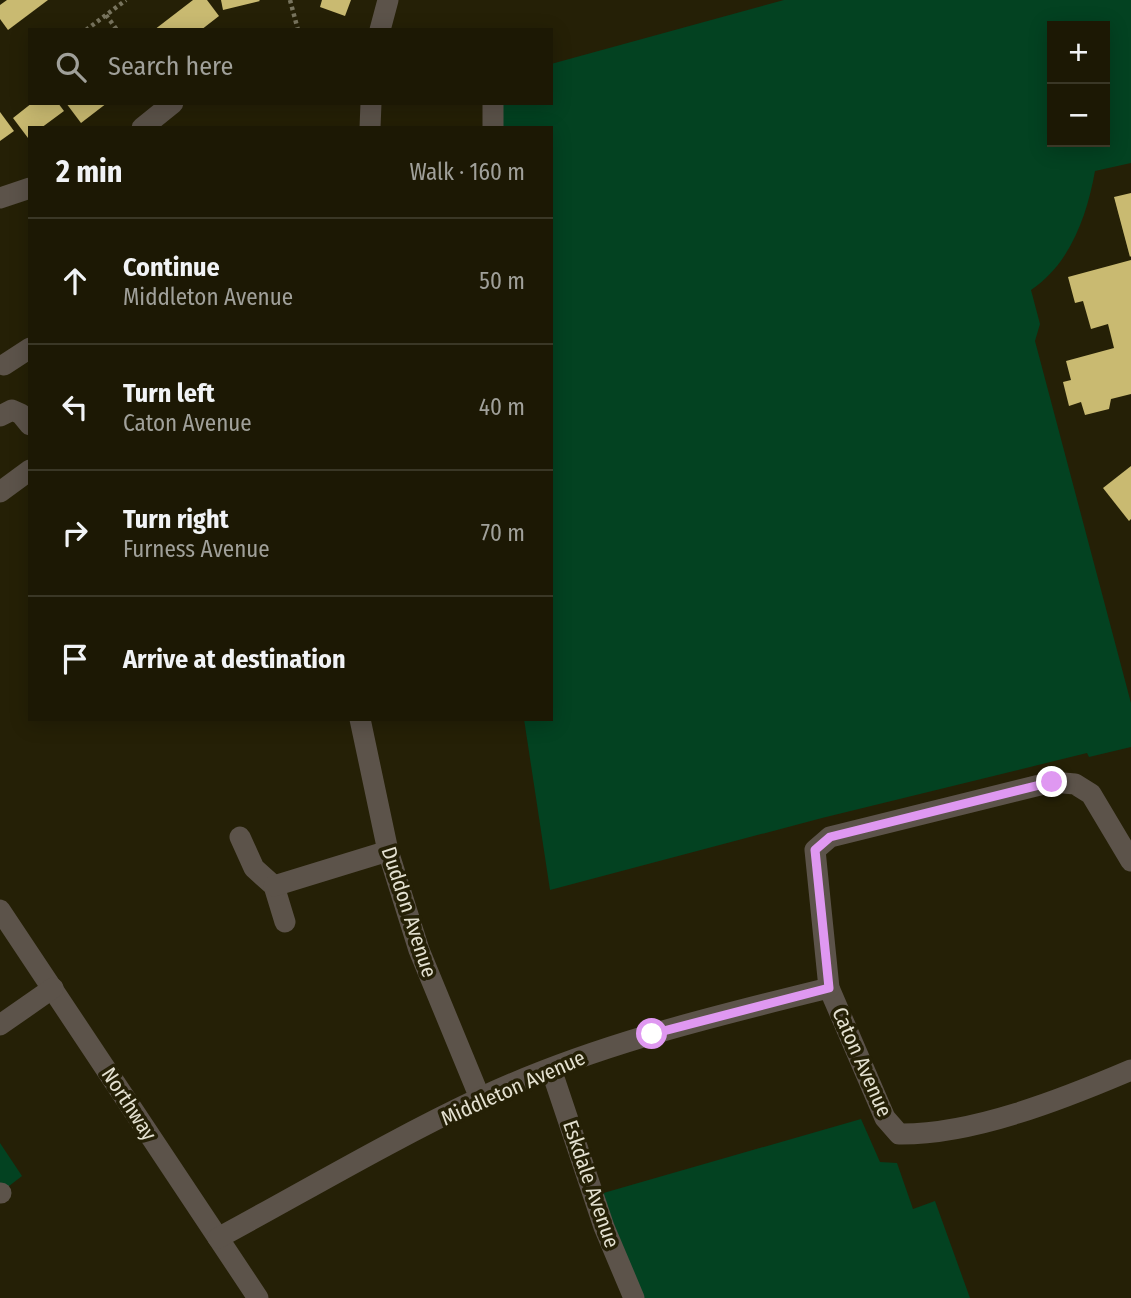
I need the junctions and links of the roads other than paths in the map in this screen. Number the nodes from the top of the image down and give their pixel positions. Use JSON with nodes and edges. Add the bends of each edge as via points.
{"nodes":[{"id":1,"x":388,"y":0,"type":"edge"},
{"id":2,"x":381,"y":28,"type":"edge"},
{"id":3,"x":171,"y":105,"type":"edge"},
{"id":4,"x":493,"y":105,"type":"edge"},
{"id":5,"x":370,"y":117,"type":"edge"},
{"id":6,"x":144,"y":126,"type":"edge"},
{"id":7,"x":352,"y":126,"type":"edge"},
{"id":8,"x":493,"y":126,"type":"edge"},
{"id":9,"x":28,"y":189,"type":"edge"},
{"id":10,"x":0,"y":198,"type":"edge"},
{"id":11,"x":28,"y":349,"type":"edge"},
{"id":12,"x":4,"y":365,"type":"dead end"},
{"id":13,"x":0,"y":416,"type":"edge"},
{"id":14,"x":28,"y":423,"type":"edge"},
{"id":15,"x":28,"y":471,"type":"edge"},
{"id":16,"x":0,"y":492,"type":"edge"},
{"id":17,"x":360,"y":721,"type":"edge"},
{"id":18,"x":240,"y":837,"type":"dead end"},
{"id":19,"x":388,"y":851,"type":"junction"},
{"id":20,"x":1131,"y":861,"type":"edge"},
{"id":21,"x":274,"y":886,"type":"junction"},
{"id":22,"x":0,"y":910,"type":"edge"},
{"id":23,"x":285,"y":922,"type":"dead end"},
{"id":24,"x":53,"y":988,"type":"junction"},
{"id":25,"x":829,"y":988,"type":"junction"},
{"id":26,"x":0,"y":1025,"type":"edge"},
{"id":27,"x":551,"y":1069,"type":"junction"},
{"id":28,"x":1131,"y":1070,"type":"edge"},
{"id":29,"x":480,"y":1098,"type":"junction"},
{"id":30,"x":218,"y":1238,"type":"junction"},
{"id":31,"x":258,"y":1298,"type":"edge"},
{"id":32,"x":634,"y":1298,"type":"edge"}],
"edges":[{"from":1,"to":2,"type":"street"},
{"from":3,"to":6,"type":"street"},
{"from":4,"to":8,"type":"street"},
{"from":5,"to":7,"type":"street"},
{"from":9,"to":10,"type":"street"},
{"from":11,"to":12,"type":"street"},
{"from":13,"to":14,"type":"street","via":[[12,410]]},
{"from":15,"to":16,"type":"street"},
{"from":17,"to":19,"type":"street","name":"Duddon Avenue"},
{"from":18,"to":21,"type":"street","via":[[254,868]]},
{"from":19,"to":21,"type":"street"},
{"from":19,"to":29,"type":"street","name":"Duddon Avenue","via":[[419,950]]},
{"from":20,"to":25,"type":"street","name":"Caton Avenue","via":[[1091,794],[1075,785],[1052,782],[830,837],[815,850]]},
{"from":21,"to":23,"type":"street"},
{"from":22,"to":24,"type":"street","name":"Northway"},
{"from":24,"to":26,"type":"street"},
{"from":24,"to":30,"type":"street","name":"Northway"},
{"from":25,"to":27,"type":"street","name":"Middleton Avenue","via":[[663,1031]]},
{"from":25,"to":28,"type":"street","name":"Caton Avenue","via":[[885,1118],[899,1134],[931,1135],[1051,1102]]},
{"from":27,"to":29,"type":"street","name":"Middleton Avenue"},
{"from":27,"to":32,"type":"street","name":"Eskdale Avenue","via":[[604,1227]]},
{"from":29,"to":30,"type":"street","name":"Middleton Avenue"},
{"from":30,"to":31,"type":"street","name":"Northway"}]}
